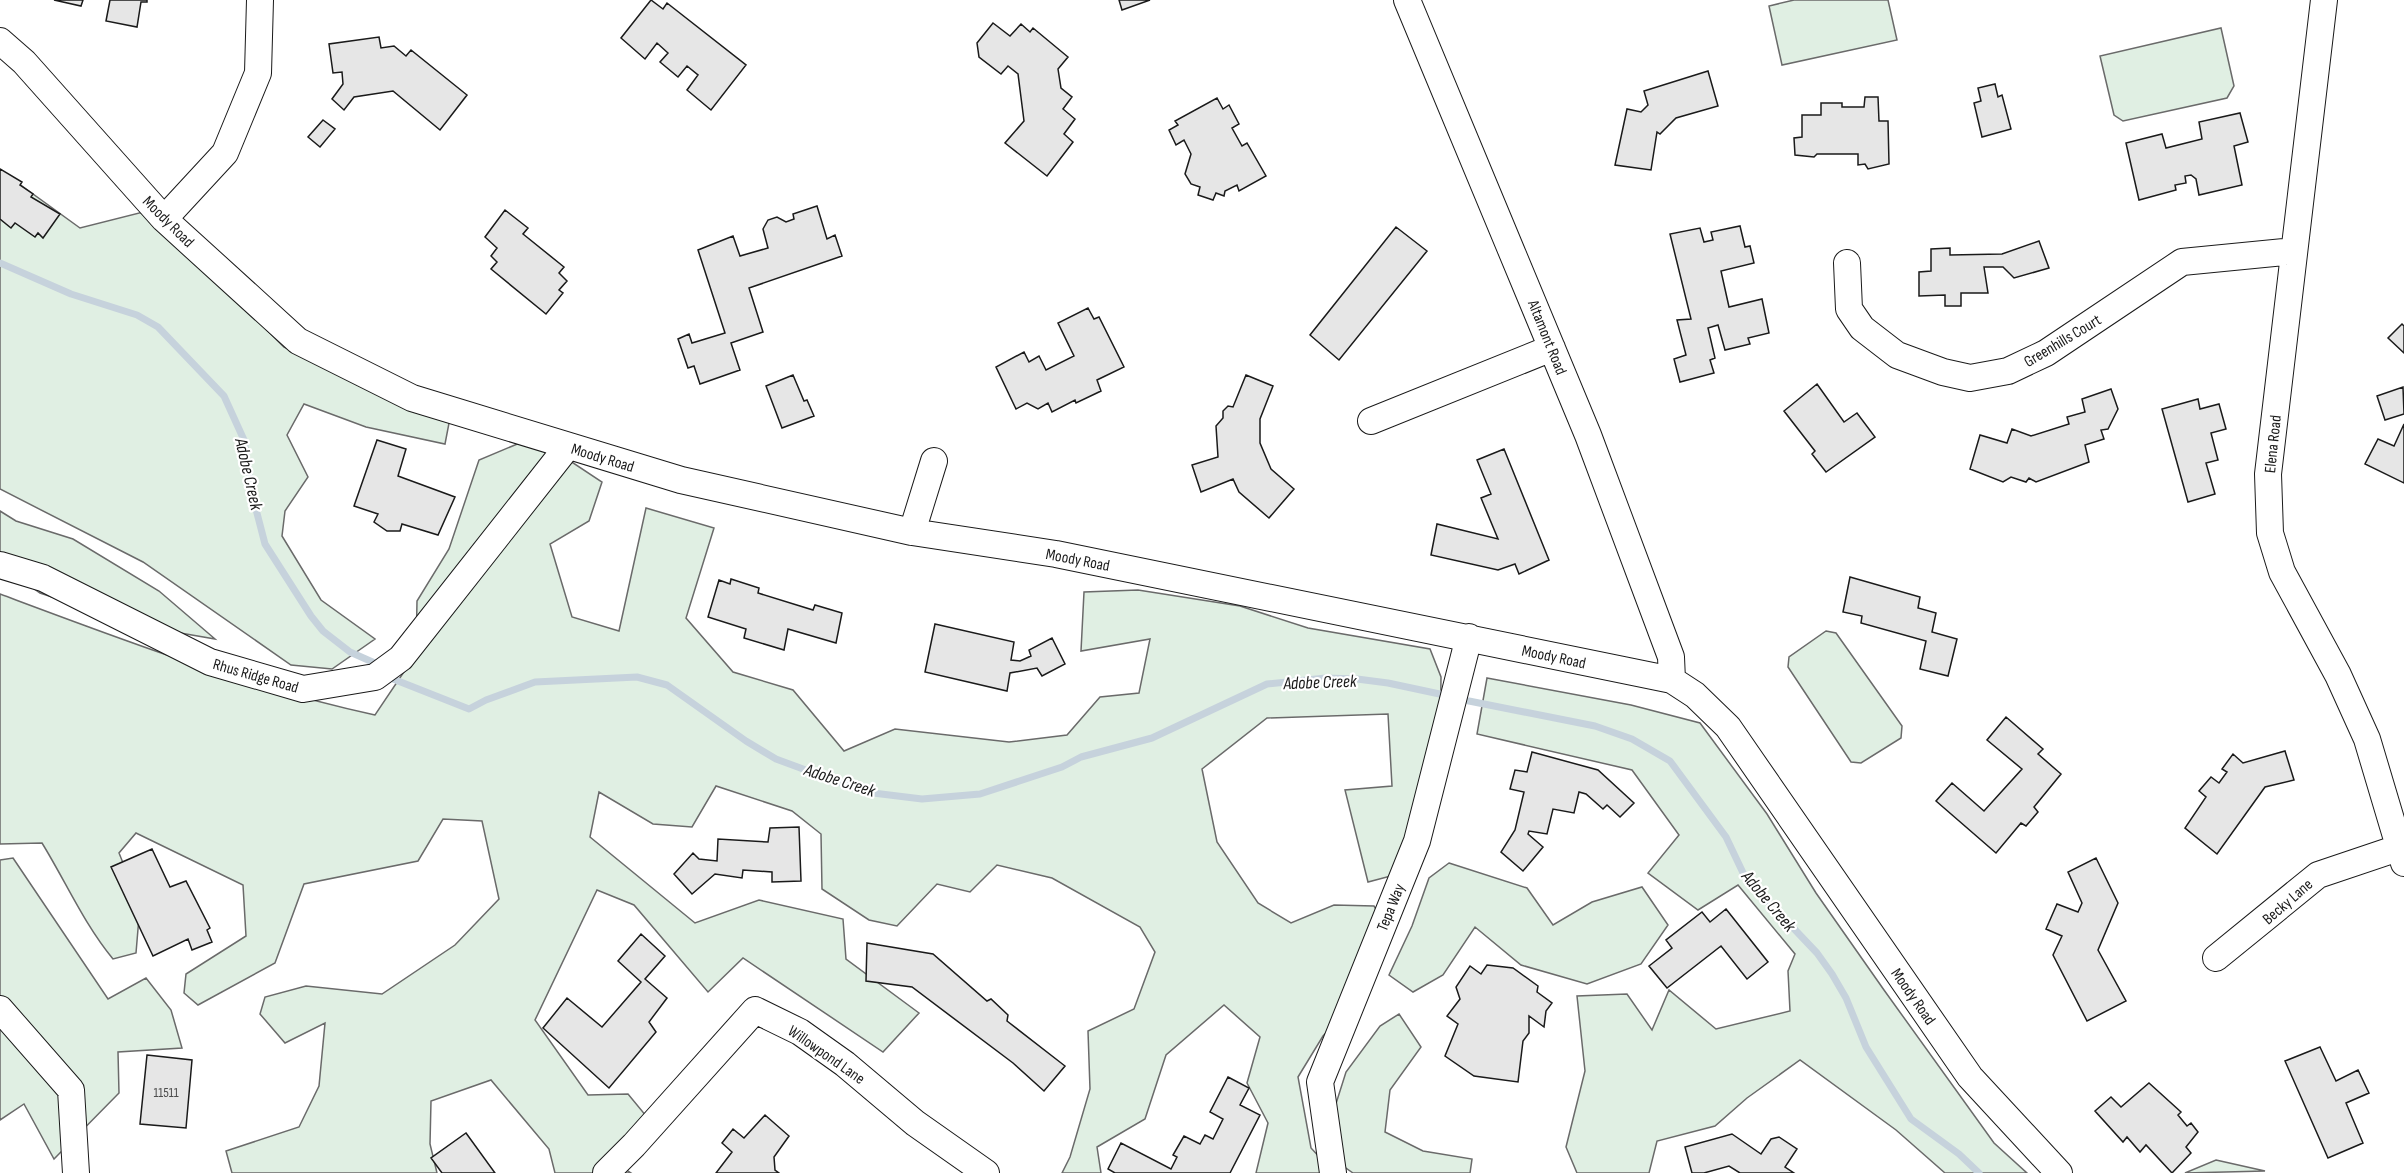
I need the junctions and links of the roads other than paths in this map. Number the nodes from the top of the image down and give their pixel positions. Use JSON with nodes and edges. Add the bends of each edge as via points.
{"nodes":[{"id":1,"x":260,"y":0,"type":"edge"},
{"id":2,"x":1407,"y":0,"type":"edge"},
{"id":3,"x":2324,"y":0,"type":"edge"},
{"id":4,"x":0,"y":41,"type":"edge"},
{"id":5,"x":164,"y":219,"type":"junction"},
{"id":6,"x":2294,"y":251,"type":"junction"},
{"id":7,"x":1847,"y":263,"type":"dead end"},
{"id":8,"x":1552,"y":348,"type":"junction"},
{"id":9,"x":1371,"y":421,"type":"dead end"},
{"id":10,"x":568,"y":446,"type":"junction"},
{"id":11,"x":934,"y":461,"type":"dead end"},
{"id":12,"x":912,"y":532,"type":"junction"},
{"id":13,"x":0,"y":565,"type":"edge"},
{"id":14,"x":1469,"y":638,"type":"junction"},
{"id":15,"x":1672,"y":680,"type":"junction"},
{"id":16,"x":2403,"y":852,"type":"edge"},
{"id":17,"x":2216,"y":958,"type":"dead end"},
{"id":18,"x":0,"y":1009,"type":"edge"},
{"id":19,"x":76,"y":1173,"type":"edge"},
{"id":20,"x":606,"y":1173,"type":"edge"},
{"id":21,"x":986,"y":1173,"type":"edge"},
{"id":22,"x":1333,"y":1173,"type":"edge"},
{"id":23,"x":2059,"y":1173,"type":"edge"}],
"edges":[{"from":1,"to":5,"type":"street","via":[[258,73],[225,153]]},
{"from":2,"to":8,"type":"street","name":"Altamont Road"},
{"from":3,"to":6,"type":"street","name":"Elena Road"},
{"from":4,"to":5,"type":"street","name":"Moody Road","via":[[24,62]]},
{"from":5,"to":10,"type":"street","name":"Moody Road","via":[[298,341],[412,398]]},
{"from":6,"to":7,"type":"street","name":"Greenhills Court","via":[[2182,262],[2046,353],[2008,371],[1970,378],[1897,355],[1862,328],[1849,309]]},
{"from":6,"to":16,"type":"street","name":"Elena Road","via":[[2268,474],[2270,533],[2282,572],[2338,675],[2367,739]]},
{"from":8,"to":9,"type":"street"},
{"from":8,"to":15,"type":"street","name":"Altamont Road","via":[[1671,657]]},
{"from":10,"to":12,"type":"street","name":"Moody Road","via":[[681,480]]},
{"from":10,"to":13,"type":"street","name":"Rhus Ridge Road","via":[[401,658],[375,677],[303,689],[210,662],[43,578]]},
{"from":11,"to":12,"type":"street"},
{"from":12,"to":14,"type":"street","name":"Moody Road","via":[[1056,554]]},
{"from":14,"to":15,"type":"street","name":"Moody Road"},
{"from":14,"to":22,"type":"street","name":"Tepa Way","via":[[1417,841],[1320,1082]]},
{"from":15,"to":23,"type":"street","name":"Moody Road","via":[[1695,695],[1728,727],[1970,1077]]},
{"from":16,"to":17,"type":"street","name":"Becky Lane","via":[[2318,875]]},
{"from":18,"to":19,"type":"street","via":[[71,1090]]},
{"from":20,"to":21,"type":"street","name":"Willowpond Lane","via":[[755,1010],[800,1032],[827,1051],[915,1123]]}]}
